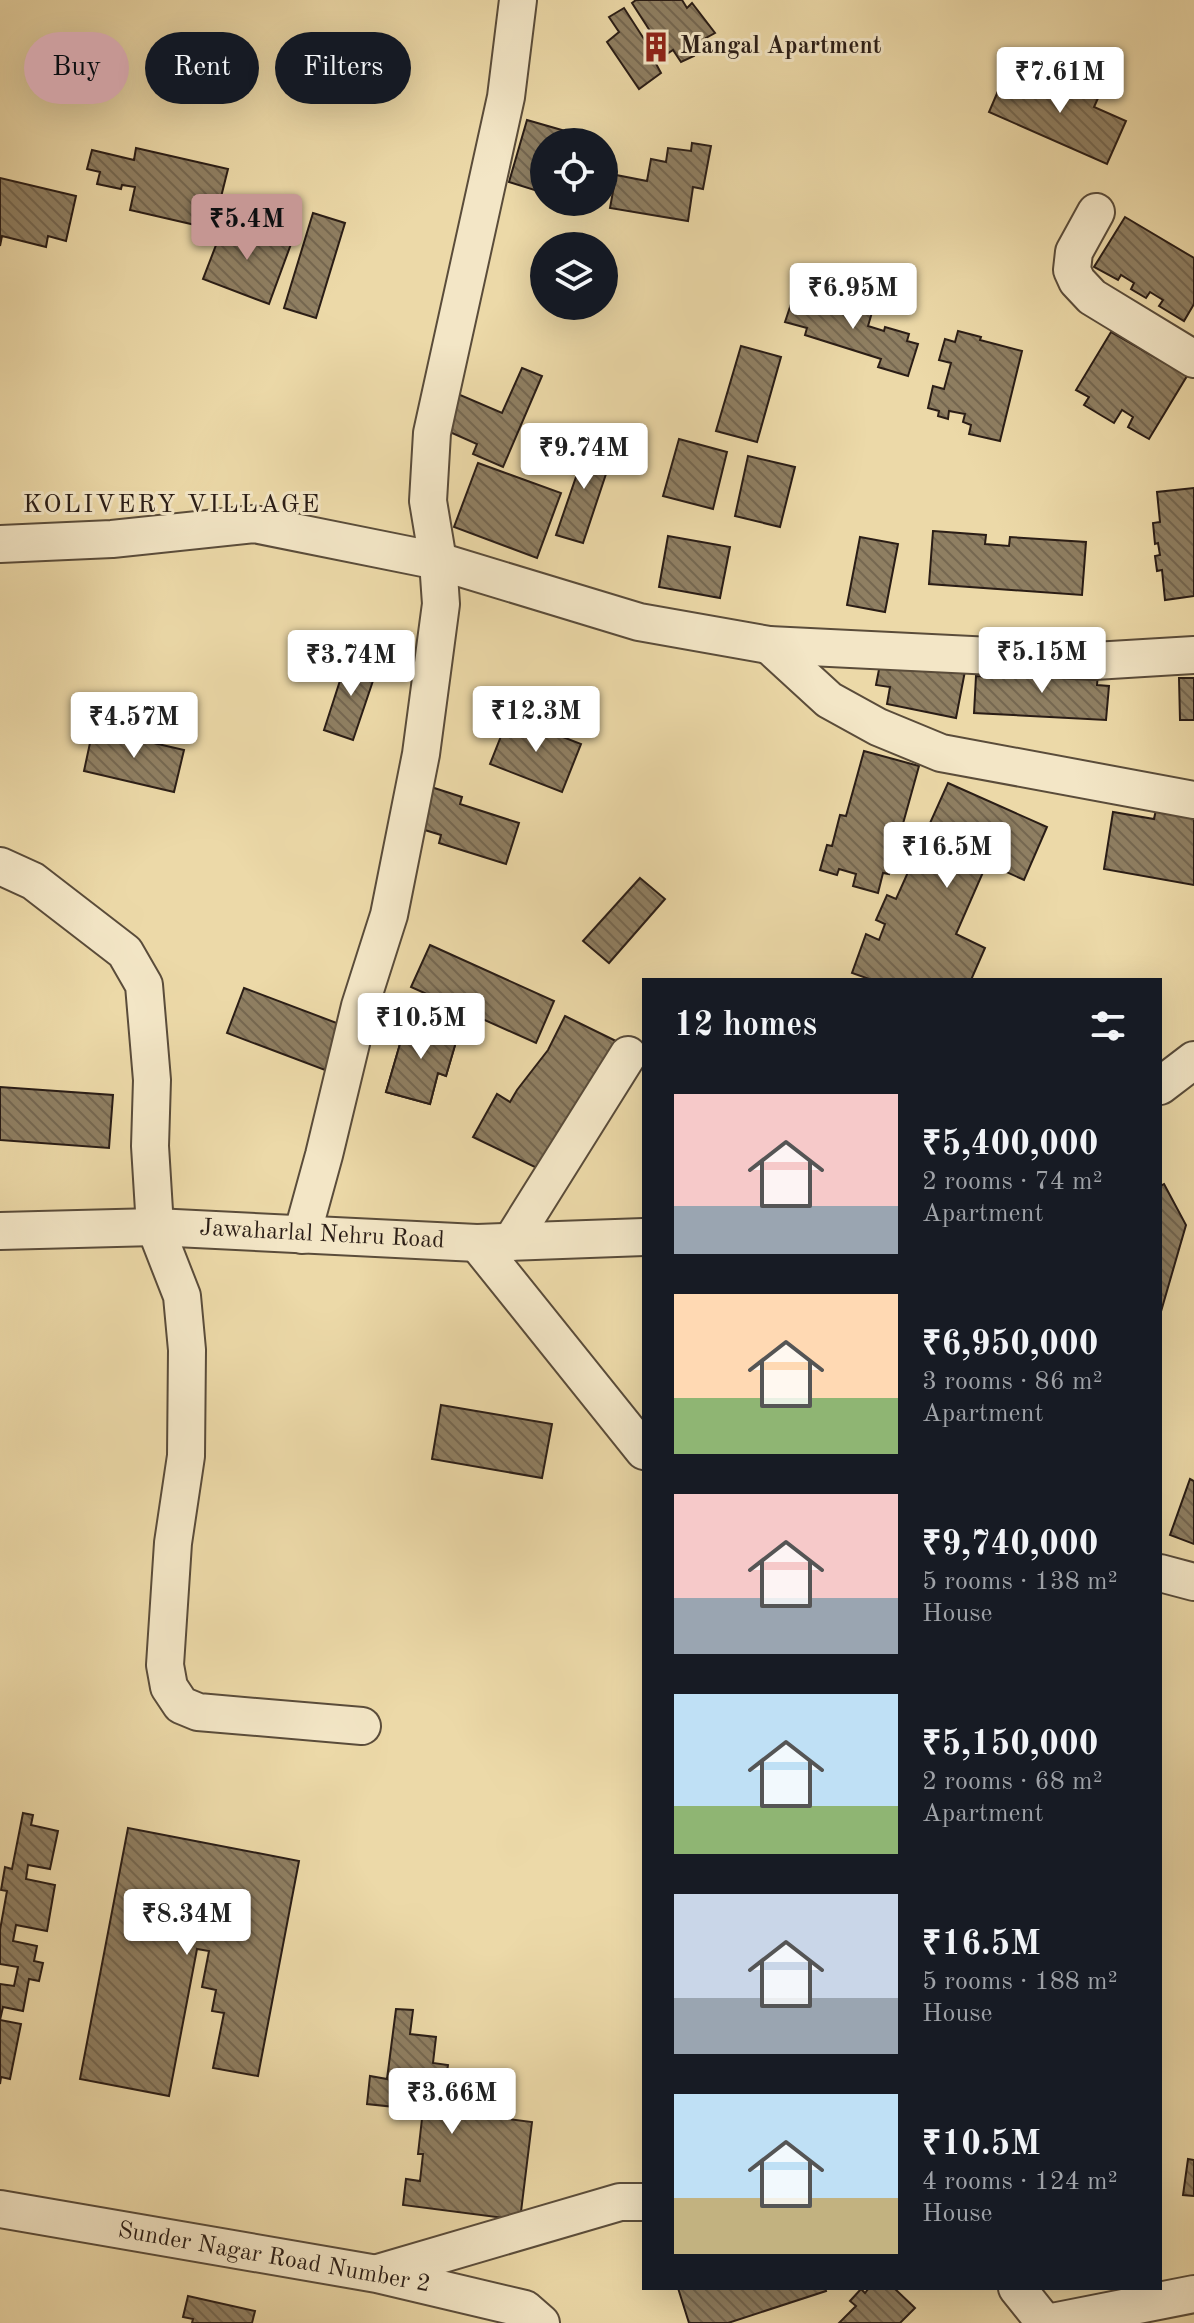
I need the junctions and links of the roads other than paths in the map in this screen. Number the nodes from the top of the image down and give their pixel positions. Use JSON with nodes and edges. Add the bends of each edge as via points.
{"nodes":[{"id":1,"x":518,"y":0,"type":"edge"},
{"id":2,"x":1096,"y":212,"type":"dead end"},
{"id":3,"x":1194,"y":359,"type":"edge"},
{"id":4,"x":0,"y":544,"type":"edge"},
{"id":5,"x":438,"y":561,"type":"junction"},
{"id":6,"x":769,"y":645,"type":"junction"},
{"id":7,"x":1194,"y":655,"type":"edge"},
{"id":8,"x":1194,"y":800,"type":"edge"},
{"id":9,"x":0,"y":866,"type":"edge"},
{"id":10,"x":628,"y":1055,"type":"dead end"},
{"id":11,"x":1194,"y":1060,"type":"edge"},
{"id":12,"x":1162,"y":1084,"type":"edge"},
{"id":13,"x":155,"y":1227,"type":"junction"},
{"id":14,"x":0,"y":1231,"type":"edge"},
{"id":15,"x":302,"y":1235,"type":"junction"},
{"id":16,"x":642,"y":1237,"type":"edge"},
{"id":17,"x":494,"y":1242,"type":"junction"},
{"id":18,"x":642,"y":1448,"type":"edge"},
{"id":19,"x":1162,"y":1574,"type":"edge"},
{"id":20,"x":1194,"y":1582,"type":"edge"},
{"id":21,"x":362,"y":1726,"type":"dead end"},
{"id":22,"x":642,"y":2202,"type":"edge"},
{"id":23,"x":0,"y":2209,"type":"edge"},
{"id":24,"x":377,"y":2274,"type":"junction"},
{"id":25,"x":1019,"y":2290,"type":"edge"},
{"id":26,"x":1194,"y":2294,"type":"edge"},
{"id":27,"x":541,"y":2323,"type":"edge"},
{"id":28,"x":1046,"y":2323,"type":"edge"}],
"edges":[{"from":1,"to":5,"type":"street","via":[[503,111],[432,433],[428,501]]},
{"from":2,"to":3,"type":"street","via":[[1074,252],[1077,281],[1092,297]]},
{"from":4,"to":5,"type":"street","via":[[254,524]]},
{"from":5,"to":6,"type":"street","via":[[639,622]]},
{"from":5,"to":15,"type":"street","via":[[441,604],[421,754],[392,900]]},
{"from":6,"to":7,"type":"street","via":[[1094,661]]},
{"from":6,"to":8,"type":"street","via":[[829,700],[941,753]]},
{"from":9,"to":13,"type":"street","via":[[33,881],[125,952],[144,985]]},
{"from":10,"to":17,"type":"street"},
{"from":11,"to":12,"type":"street"},
{"from":13,"to":14,"type":"street","name":"Jawaharlal Nehru Road"},
{"from":13,"to":15,"type":"street","name":"Jawaharlal Nehru Road"},
{"from":13,"to":21,"type":"street","via":[[182,1296],[187,1350],[186,1456],[173,1543],[165,1665],[169,1687],[181,1705],[198,1712]]},
{"from":15,"to":17,"type":"street","name":"Jawaharlal Nehru Road"},
{"from":16,"to":17,"type":"street","name":"Jawaharlal Nehru Road"},
{"from":17,"to":18,"type":"street"},
{"from":19,"to":20,"type":"street"},
{"from":22,"to":24,"type":"street","via":[[620,2202]]},
{"from":23,"to":24,"type":"street","name":"Sunder Nagar Road Number 2"},
{"from":24,"to":27,"type":"street","name":"Sunder Nagar Road Number 2","via":[[525,2309]]},
{"from":25,"to":28,"type":"street"},
{"from":26,"to":28,"type":"street"}]}
